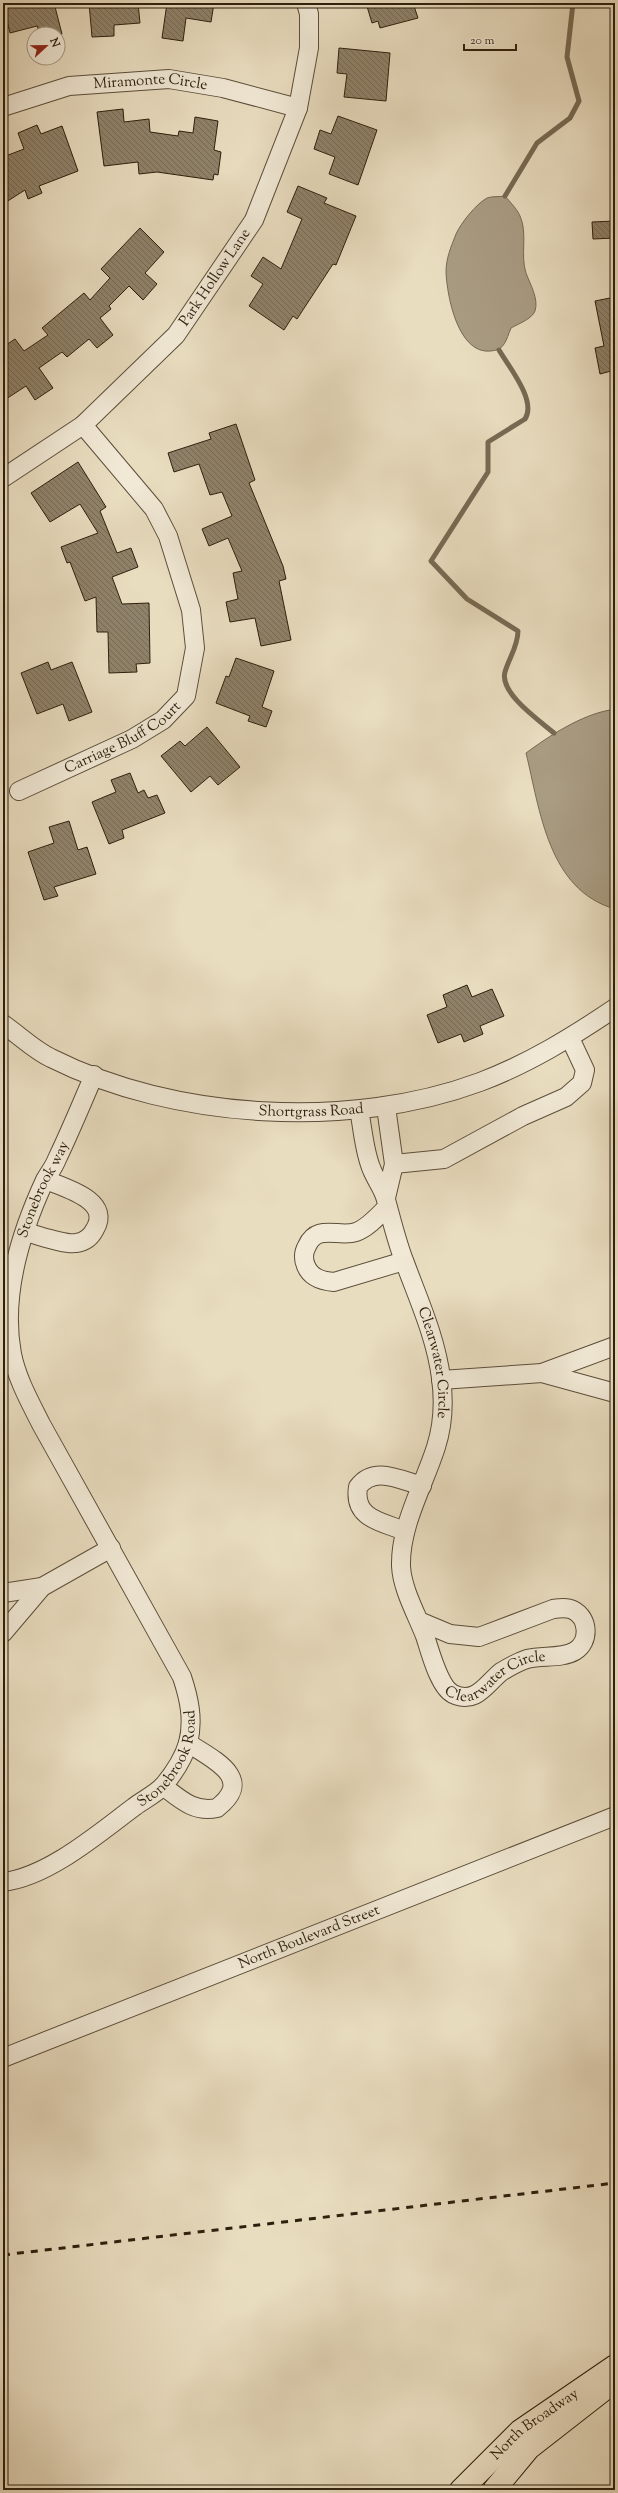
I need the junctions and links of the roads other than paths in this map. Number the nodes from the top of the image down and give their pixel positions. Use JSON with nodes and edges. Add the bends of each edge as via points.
{"nodes":[{"id":1,"x":306,"y":3,"type":"edge"},
{"id":2,"x":3,"y":107,"type":"edge"},
{"id":3,"x":298,"y":108,"type":"junction"},
{"id":4,"x":83,"y":425,"type":"junction"},
{"id":5,"x":3,"y":478,"type":"edge"},
{"id":6,"x":19,"y":792,"type":"dead end"},
{"id":7,"x":615,"y":1008,"type":"edge"},
{"id":8,"x":3,"y":1024,"type":"edge"},
{"id":9,"x":570,"y":1038,"type":"junction"},
{"id":10,"x":94,"y":1075,"type":"junction"},
{"id":11,"x":386,"y":1107,"type":"junction"},
{"id":12,"x":359,"y":1110,"type":"junction"},
{"id":13,"x":394,"y":1164,"type":"junction"},
{"id":14,"x":46,"y":1180,"type":"junction"},
{"id":15,"x":387,"y":1202,"type":"junction"},
{"id":16,"x":25,"y":1232,"type":"junction"},
{"id":17,"x":404,"y":1261,"type":"junction"},
{"id":18,"x":615,"y":1346,"type":"edge"},
{"id":19,"x":6,"y":1357,"type":"edge"},
{"id":20,"x":542,"y":1373,"type":"junction"},
{"id":21,"x":441,"y":1380,"type":"junction"},
{"id":22,"x":615,"y":1393,"type":"edge"},
{"id":23,"x":422,"y":1486,"type":"junction"},
{"id":24,"x":405,"y":1531,"type":"junction"},
{"id":25,"x":111,"y":1548,"type":"junction"},
{"id":26,"x":42,"y":1587,"type":"junction"},
{"id":27,"x":3,"y":1593,"type":"edge"},
{"id":28,"x":419,"y":1620,"type":"junction"},
{"id":29,"x":3,"y":1633,"type":"edge"},
{"id":30,"x":188,"y":1743,"type":"junction"},
{"id":31,"x":163,"y":1786,"type":"junction"},
{"id":32,"x":615,"y":1816,"type":"edge"},
{"id":33,"x":3,"y":1882,"type":"edge"},
{"id":34,"x":3,"y":2058,"type":"edge"},
{"id":35,"x":615,"y":2366,"type":"edge"},
{"id":36,"x":615,"y":2381,"type":"edge"},
{"id":37,"x":460,"y":2490,"type":"edge"},
{"id":38,"x":494,"y":2490,"type":"edge"}],
"edges":[{"from":1,"to":3,"type":"street","name":"Park Hollow Lane","via":[[309,48]]},
{"from":2,"to":3,"type":"street","name":"Miramonte Circle","via":[[69,86],[169,79],[223,88]]},
{"from":3,"to":4,"type":"street","name":"Park Hollow Lane","via":[[254,220],[223,268],[176,335]]},
{"from":4,"to":5,"type":"street","name":"Park Hollow Lane"},
{"from":4,"to":6,"type":"street","name":"Carriage Bluff Court","via":[[154,509],[168,536],[191,610],[195,648],[186,696],[163,720],[132,739]]},
{"from":7,"to":9,"type":"street","name":"Shortgrass Road"},
{"from":8,"to":10,"type":"street","name":"Shortgrass Road","via":[[50,1058]]},
{"from":9,"to":11,"type":"street","name":"Shortgrass Road","via":[[527,1062],[479,1082]]},
{"from":9,"to":13,"type":"street","via":[[585,1070],[582,1082],[566,1097],[523,1116],[444,1159]]},
{"from":10,"to":12,"type":"street","name":"Shortgrass Road","via":[[158,1098],[269,1112]]},
{"from":10,"to":14,"type":"street","name":"Stonebrook way","via":[[57,1161]]},
{"from":11,"to":12,"type":"street","name":"Shortgrass Road"},
{"from":11,"to":13,"type":"street","name":"Clearwater Circle"},
{"from":12,"to":15,"type":"street","name":"Clearwater Circle","via":[[371,1169]]},
{"from":13,"to":15,"type":"street","name":"Clearwater Circle"},
{"from":14,"to":16,"type":"street","name":"Stonebrook way"},
{"from":14,"to":16,"type":"street","via":[[89,1199],[97,1211],[96,1228],[85,1241],[75,1244]]},
{"from":15,"to":17,"type":"street","name":"Clearwater Circle"},
{"from":15,"to":17,"type":"street","via":[[357,1232],[321,1232],[313,1237],[304,1251],[304,1261],[313,1276],[334,1282]]},
{"from":16,"to":19,"type":"street","name":"Stonebrook way","via":[[10,1291]]},
{"from":17,"to":21,"type":"street","name":"Clearwater Circle","via":[[430,1331]]},
{"from":18,"to":20,"type":"street"},
{"from":19,"to":25,"type":"street","name":"Stonebrook way"},
{"from":20,"to":21,"type":"street"},
{"from":20,"to":22,"type":"street"},
{"from":21,"to":23,"type":"street","name":"Clearwater Circle","via":[[442,1416],[436,1446]]},
{"from":23,"to":24,"type":"street","name":"Clearwater Circle"},
{"from":23,"to":24,"type":"street","via":[[379,1474],[370,1476],[358,1487],[357,1498],[364,1514]]},
{"from":24,"to":28,"type":"street","name":"Clearwater Circle","via":[[401,1568]]},
{"from":25,"to":26,"type":"street"},
{"from":25,"to":30,"type":"street","name":"Stonebrook Road","via":[[182,1677],[190,1711]]},
{"from":26,"to":27,"type":"street"},
{"from":26,"to":29,"type":"street"},
{"from":28,"to":28,"type":"street","name":"Clearwater Circle","via":[[444,1687],[452,1694],[463,1698],[474,1697],[500,1673],[527,1659],[547,1655],[564,1656],[576,1650],[584,1642],[586,1633],[580,1615],[572,1609],[562,1608],[553,1609],[479,1637],[450,1634]]},
{"from":30,"to":31,"type":"street","name":"Stonebrook Road","via":[[177,1766]]},
{"from":30,"to":31,"type":"street","via":[[226,1768],[232,1787],[229,1795],[217,1808],[200,1810],[190,1806]]},
{"from":31,"to":33,"type":"street","name":"Stonebrook Road","via":[[53,1864],[32,1874]]},
{"from":32,"to":34,"type":"street","name":"North Boulevard Street"},
{"from":35,"to":37,"type":"main road","name":"North Broadway","via":[[520,2431]]},
{"from":36,"to":38,"type":"main road","name":"North Broadway","via":[[529,2448]]}]}
